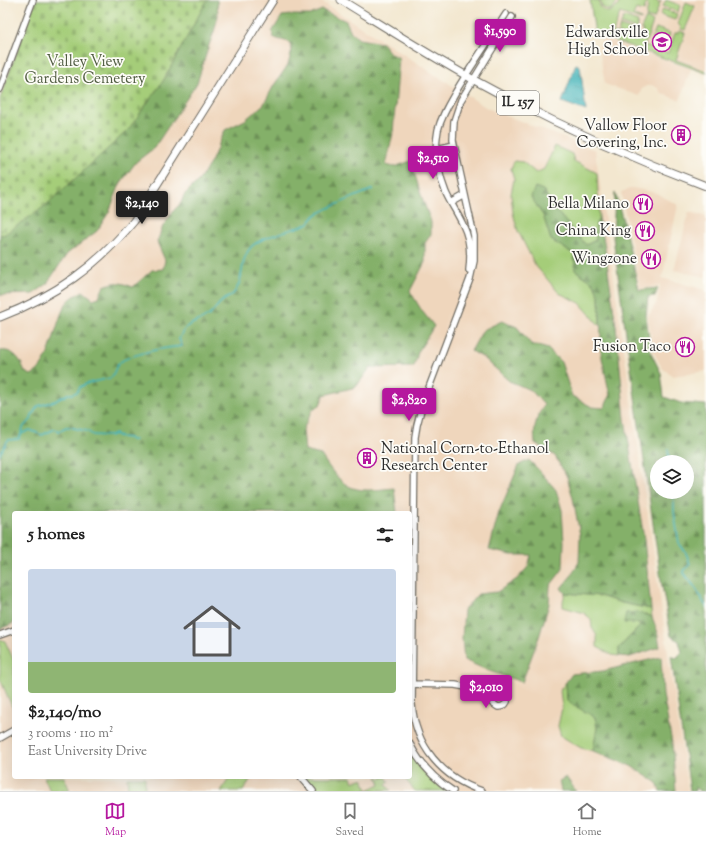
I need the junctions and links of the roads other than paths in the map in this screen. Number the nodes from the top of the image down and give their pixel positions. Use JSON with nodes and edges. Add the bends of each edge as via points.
{"nodes":[{"id":1,"x":33,"y":0,"type":"edge"},
{"id":2,"x":274,"y":0,"type":"edge"},
{"id":3,"x":341,"y":0,"type":"edge"},
{"id":4,"x":506,"y":14,"type":"dead end"},
{"id":5,"x":512,"y":18,"type":"dead end"},
{"id":6,"x":466,"y":75,"type":"junction"},
{"id":7,"x":473,"y":80,"type":"junction"},
{"id":8,"x":0,"y":89,"type":"edge"},
{"id":9,"x":454,"y":146,"type":"junction"},
{"id":10,"x":436,"y":149,"type":"junction"},
{"id":11,"x":706,"y":186,"type":"edge"},
{"id":12,"x":465,"y":195,"type":"junction"},
{"id":13,"x":451,"y":203,"type":"junction"},
{"id":14,"x":465,"y":292,"type":"junction"},
{"id":15,"x":0,"y":317,"type":"edge"},
{"id":16,"x":414,"y":562,"type":"junction"},
{"id":17,"x":412,"y":572,"type":"edge"},
{"id":18,"x":12,"y":631,"type":"edge"},
{"id":19,"x":0,"y":635,"type":"edge"},
{"id":20,"x":412,"y":643,"type":"edge"},
{"id":21,"x":412,"y":684,"type":"edge"},
{"id":22,"x":492,"y":696,"type":"dead end"},
{"id":23,"x":412,"y":698,"type":"edge"},
{"id":24,"x":12,"y":731,"type":"edge"},
{"id":25,"x":0,"y":738,"type":"edge"},
{"id":26,"x":412,"y":747,"type":"edge"},
{"id":27,"x":303,"y":779,"type":"edge"},
{"id":28,"x":469,"y":789,"type":"edge"},
{"id":29,"x":313,"y":791,"type":"edge"},
{"id":30,"x":453,"y":791,"type":"edge"},
{"id":31,"x":482,"y":791,"type":"edge"}],
"edges":[{"from":1,"to":8,"type":"street"},
{"from":2,"to":15,"type":"main road","via":[[134,221],[96,261],[72,281],[43,298]]},
{"from":3,"to":6,"type":"main road","number":"IL 157"},
{"from":4,"to":6,"type":"street"},
{"from":5,"to":7,"type":"street"},
{"from":6,"to":7,"type":"main road","number":"IL 157"},
{"from":6,"to":10,"type":"street","via":[[444,111]]},
{"from":7,"to":9,"type":"street","via":[[455,113]]},
{"from":7,"to":11,"type":"main road","number":"IL 157","via":[[579,134]]},
{"from":9,"to":10,"type":"street"},
{"from":9,"to":12,"type":"street"},
{"from":10,"to":13,"type":"street","via":[[442,180]]},
{"from":12,"to":13,"type":"street"},
{"from":12,"to":14,"type":"street","via":[[475,253]]},
{"from":13,"to":14,"type":"street","via":[[463,226],[469,249]]},
{"from":14,"to":16,"type":"street","via":[[417,425]]},
{"from":16,"to":17,"type":"street"},
{"from":16,"to":20,"type":"street"},
{"from":18,"to":19,"type":"street"},
{"from":21,"to":22,"type":"street","via":[[455,685]]},
{"from":23,"to":28,"type":"street","via":[[416,728],[431,757]]},
{"from":24,"to":25,"type":"street"},
{"from":26,"to":30,"type":"street","via":[[425,768]]},
{"from":27,"to":29,"type":"street"},
{"from":28,"to":31,"type":"street"}]}
